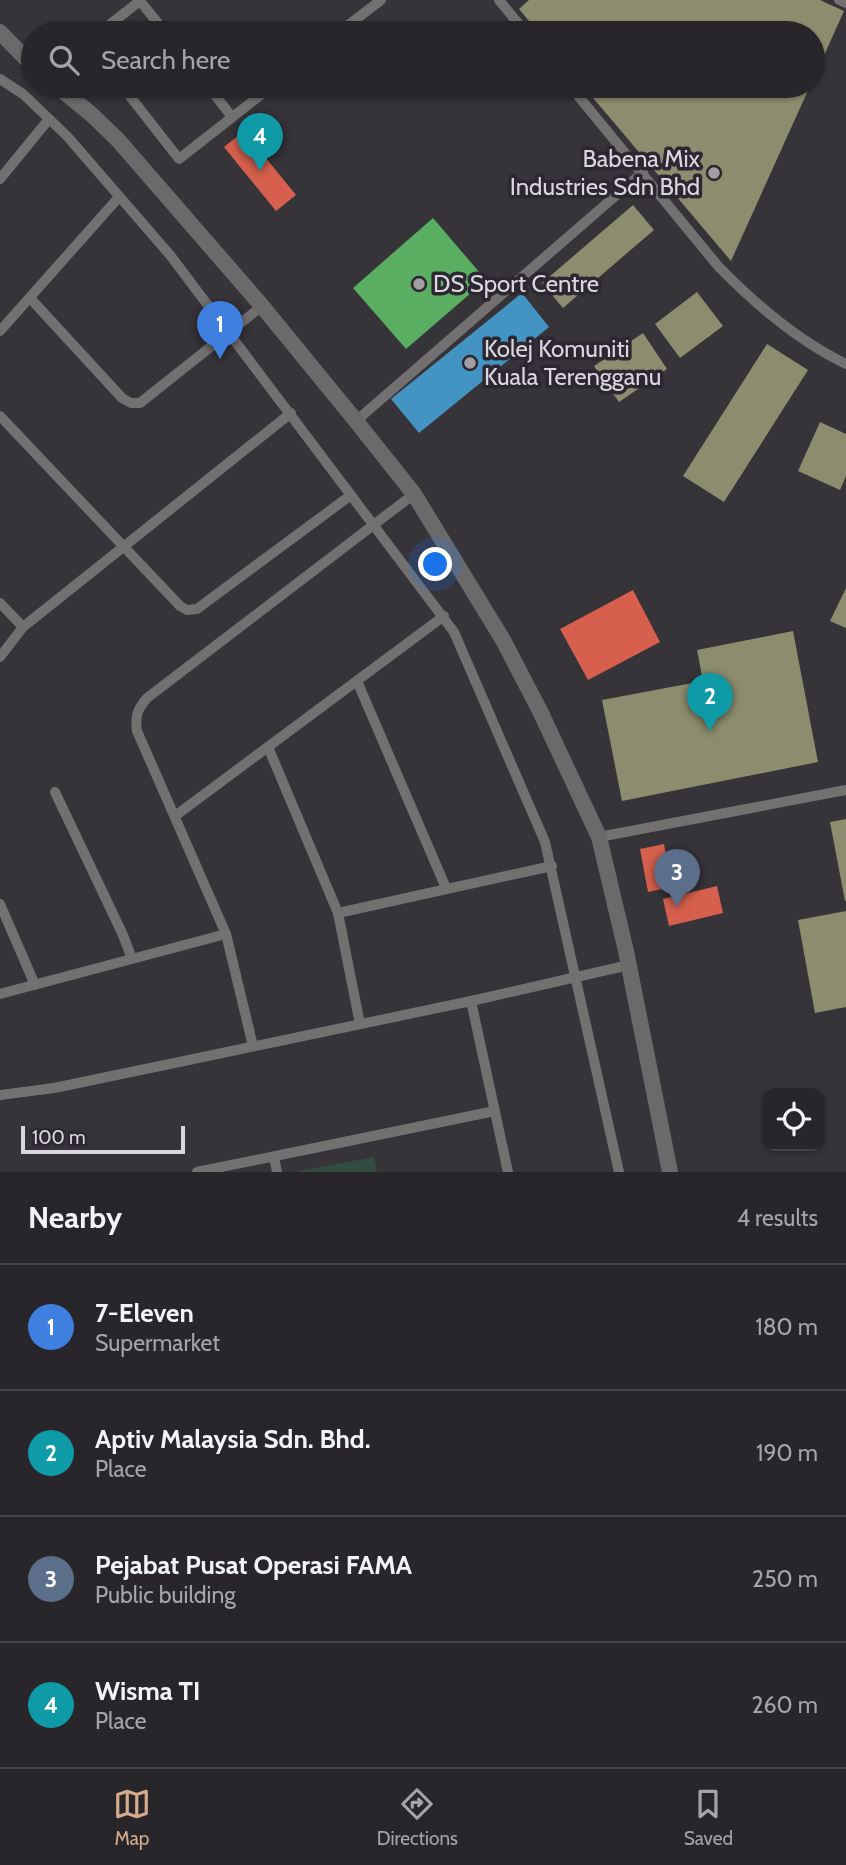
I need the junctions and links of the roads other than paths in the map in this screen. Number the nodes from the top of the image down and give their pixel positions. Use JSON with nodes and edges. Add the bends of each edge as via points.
{"nodes":[{"id":1,"x":380,"y":0,"type":"edge"},
{"id":2,"x":516,"y":0,"type":"edge"},
{"id":3,"x":839,"y":0,"type":"edge"},
{"id":4,"x":141,"y":1,"type":"edge"},
{"id":5,"x":846,"y":3,"type":"edge"},
{"id":6,"x":502,"y":5,"type":"edge"},
{"id":7,"x":115,"y":21,"type":"edge"},
{"id":8,"x":157,"y":21,"type":"edge"},
{"id":9,"x":353,"y":21,"type":"edge"},
{"id":10,"x":516,"y":21,"type":"edge"},
{"id":11,"x":0,"y":32,"type":"edge"},
{"id":12,"x":0,"y":45,"type":"edge"},
{"id":13,"x":21,"y":54,"type":"edge"},
{"id":14,"x":21,"y":58,"type":"edge"},
{"id":15,"x":0,"y":79,"type":"edge"},
{"id":16,"x":21,"y":93,"type":"edge"},
{"id":17,"x":27,"y":98,"type":"edge"},
{"id":18,"x":72,"y":98,"type":"edge"},
{"id":19,"x":131,"y":98,"type":"edge"},
{"id":20,"x":217,"y":98,"type":"edge"},
{"id":21,"x":257,"y":98,"type":"edge"},
{"id":22,"x":580,"y":98,"type":"edge"},
{"id":23,"x":232,"y":117,"type":"junction"},
{"id":24,"x":49,"y":119,"type":"junction"},
{"id":25,"x":643,"y":172,"type":"junction"},
{"id":26,"x":0,"y":179,"type":"edge"},
{"id":27,"x":119,"y":197,"type":"junction"},
{"id":28,"x":30,"y":298,"type":"junction"},
{"id":29,"x":262,"y":306,"type":"junction"},
{"id":30,"x":0,"y":331,"type":"edge"},
{"id":31,"x":229,"y":332,"type":"junction"},
{"id":32,"x":846,"y":364,"type":"edge"},
{"id":33,"x":291,"y":413,"type":"junction"},
{"id":34,"x":0,"y":416,"type":"edge"},
{"id":35,"x":356,"y":421,"type":"junction"},
{"id":36,"x":351,"y":495,"type":"junction"},
{"id":37,"x":414,"y":495,"type":"junction"},
{"id":38,"x":375,"y":525,"type":"junction"},
{"id":39,"x":123,"y":545,"type":"junction"},
{"id":40,"x":0,"y":603,"type":"edge"},
{"id":41,"x":444,"y":616,"type":"junction"},
{"id":42,"x":23,"y":627,"type":"junction"},
{"id":43,"x":0,"y":657,"type":"edge"},
{"id":44,"x":357,"y":681,"type":"junction"},
{"id":45,"x":268,"y":747,"type":"junction"},
{"id":46,"x":846,"y":790,"type":"edge"},
{"id":47,"x":55,"y":792,"type":"dead end"},
{"id":48,"x":175,"y":816,"type":"junction"},
{"id":49,"x":598,"y":838,"type":"junction"},
{"id":50,"x":552,"y":866,"type":"junction"},
{"id":51,"x":446,"y":888,"type":"junction"},
{"id":52,"x":0,"y":904,"type":"edge"},
{"id":53,"x":338,"y":913,"type":"junction"},
{"id":54,"x":226,"y":934,"type":"junction"},
{"id":55,"x":132,"y":959,"type":"junction"},
{"id":56,"x":629,"y":965,"type":"junction"},
{"id":57,"x":577,"y":978,"type":"junction"},
{"id":58,"x":35,"y":985,"type":"junction"},
{"id":59,"x":0,"y":994,"type":"edge"},
{"id":60,"x":471,"y":1001,"type":"junction"},
{"id":61,"x":360,"y":1024,"type":"junction"},
{"id":62,"x":253,"y":1046,"type":"junction"},
{"id":63,"x":0,"y":1095,"type":"edge"},
{"id":64,"x":495,"y":1111,"type":"junction"},
{"id":65,"x":274,"y":1157,"type":"junction"},
{"id":66,"x":197,"y":1172,"type":"edge"},
{"id":67,"x":277,"y":1172,"type":"edge"},
{"id":68,"x":508,"y":1172,"type":"edge"},
{"id":69,"x":620,"y":1172,"type":"edge"},
{"id":70,"x":670,"y":1172,"type":"edge"}],
"edges":[{"from":1,"to":9,"type":"street"},
{"from":2,"to":6,"type":"street"},
{"from":3,"to":5,"type":"street"},
{"from":4,"to":7,"type":"street"},
{"from":4,"to":8,"type":"street"},
{"from":6,"to":10,"type":"street"},
{"from":11,"to":13,"type":"street"},
{"from":12,"to":14,"type":"street"},
{"from":15,"to":16,"type":"street"},
{"from":17,"to":24,"type":"street"},
{"from":18,"to":29,"type":"street","via":[[118,140]]},
{"from":19,"to":23,"type":"street","via":[[179,159]]},
{"from":20,"to":23,"type":"street"},
{"from":21,"to":23,"type":"street"},
{"from":22,"to":25,"type":"street"},
{"from":24,"to":26,"type":"street"},
{"from":24,"to":27,"type":"street"},
{"from":25,"to":32,"type":"street","via":[[736,285],[811,344]]},
{"from":25,"to":35,"type":"street"},
{"from":27,"to":28,"type":"street"},
{"from":27,"to":31,"type":"street"},
{"from":28,"to":30,"type":"street"},
{"from":28,"to":31,"type":"street","via":[[131,403],[140,403]]},
{"from":29,"to":31,"type":"street"},
{"from":29,"to":35,"type":"street"},
{"from":31,"to":33,"type":"street"},
{"from":33,"to":36,"type":"street"},
{"from":33,"to":39,"type":"street"},
{"from":34,"to":39,"type":"street"},
{"from":35,"to":37,"type":"street"},
{"from":36,"to":38,"type":"street"},
{"from":36,"to":39,"type":"street","via":[[192,611],[180,606]]},
{"from":37,"to":38,"type":"street"},
{"from":37,"to":49,"type":"street","via":[[503,640]]},
{"from":38,"to":41,"type":"street"},
{"from":38,"to":48,"type":"street","via":[[138,709],[137,731]]},
{"from":39,"to":42,"type":"street"},
{"from":40,"to":42,"type":"street"},
{"from":41,"to":44,"type":"street"},
{"from":41,"to":50,"type":"street"},
{"from":42,"to":43,"type":"street"},
{"from":44,"to":45,"type":"street"},
{"from":44,"to":51,"type":"street"},
{"from":45,"to":48,"type":"street"},
{"from":45,"to":53,"type":"street"},
{"from":46,"to":49,"type":"street"},
{"from":47,"to":55,"type":"street"},
{"from":48,"to":54,"type":"street"},
{"from":49,"to":56,"type":"street"},
{"from":50,"to":51,"type":"street"},
{"from":50,"to":57,"type":"street"},
{"from":51,"to":53,"type":"street"},
{"from":52,"to":58,"type":"street"},
{"from":53,"to":61,"type":"street"},
{"from":54,"to":55,"type":"street"},
{"from":54,"to":62,"type":"street"},
{"from":55,"to":58,"type":"street"},
{"from":56,"to":57,"type":"street"},
{"from":56,"to":70,"type":"street"},
{"from":57,"to":60,"type":"street"},
{"from":57,"to":69,"type":"street"},
{"from":58,"to":59,"type":"street"},
{"from":60,"to":61,"type":"street"},
{"from":60,"to":64,"type":"street"},
{"from":61,"to":62,"type":"street"},
{"from":62,"to":63,"type":"street"},
{"from":64,"to":65,"type":"street"},
{"from":64,"to":68,"type":"street"},
{"from":65,"to":66,"type":"street"},
{"from":65,"to":67,"type":"street"}]}
